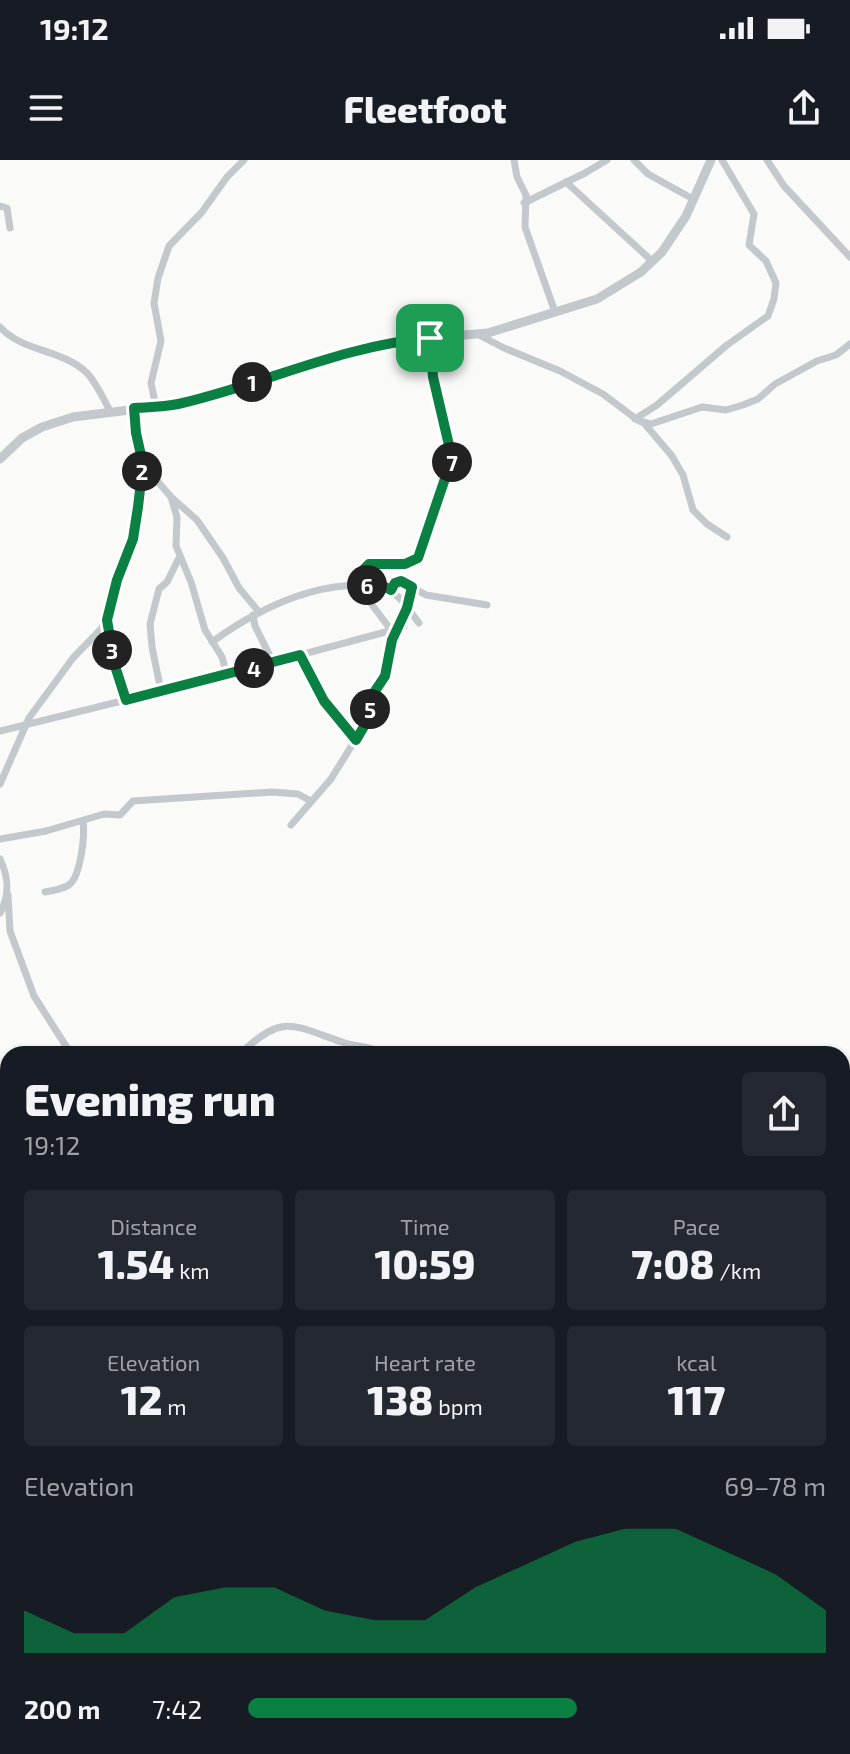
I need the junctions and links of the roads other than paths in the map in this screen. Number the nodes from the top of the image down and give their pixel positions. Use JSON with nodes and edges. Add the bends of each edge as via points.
{"nodes":[{"id":1,"x":244,"y":160,"type":"edge"},
{"id":2,"x":514,"y":160,"type":"edge"},
{"id":3,"x":607,"y":160,"type":"edge"},
{"id":4,"x":634,"y":160,"type":"edge"},
{"id":5,"x":722,"y":160,"type":"edge"},
{"id":6,"x":767,"y":160,"type":"edge"},
{"id":7,"x":711,"y":161,"type":"edge"},
{"id":8,"x":566,"y":182,"type":"junction"},
{"id":9,"x":693,"y":199,"type":"junction"},
{"id":10,"x":524,"y":203,"type":"junction"},
{"id":11,"x":0,"y":206,"type":"edge"},
{"id":12,"x":10,"y":228,"type":"dead end"},
{"id":13,"x":850,"y":257,"type":"edge"},
{"id":14,"x":653,"y":262,"type":"junction"},
{"id":15,"x":555,"y":312,"type":"junction"},
{"id":16,"x":2,"y":332,"type":"edge"},
{"id":17,"x":479,"y":335,"type":"junction"},
{"id":18,"x":430,"y":338,"type":"junction"},
{"id":19,"x":850,"y":344,"type":"edge"},
{"id":20,"x":156,"y":407,"type":"junction"},
{"id":21,"x":134,"y":408,"type":"junction"},
{"id":22,"x":110,"y":411,"type":"junction"},
{"id":23,"x":635,"y":419,"type":"junction"},
{"id":24,"x":644,"y":423,"type":"junction"},
{"id":25,"x":0,"y":459,"type":"edge"},
{"id":26,"x":143,"y":464,"type":"junction"},
{"id":27,"x":171,"y":497,"type":"junction"},
{"id":28,"x":727,"y":537,"type":"dead end"},
{"id":29,"x":180,"y":556,"type":"junction"},
{"id":30,"x":360,"y":585,"type":"junction"},
{"id":31,"x":412,"y":587,"type":"junction"},
{"id":32,"x":391,"y":590,"type":"junction"},
{"id":33,"x":487,"y":605,"type":"dead end"},
{"id":34,"x":407,"y":608,"type":"junction"},
{"id":35,"x":256,"y":613,"type":"junction"},
{"id":36,"x":107,"y":620,"type":"junction"},
{"id":37,"x":419,"y":623,"type":"dead end"},
{"id":38,"x":397,"y":628,"type":"junction"},
{"id":39,"x":212,"y":642,"type":"junction"},
{"id":40,"x":300,"y":655,"type":"junction"},
{"id":41,"x":273,"y":662,"type":"junction"},
{"id":42,"x":227,"y":675,"type":"junction"},
{"id":43,"x":161,"y":691,"type":"junction"},
{"id":44,"x":126,"y":700,"type":"junction"},
{"id":45,"x":26,"y":726,"type":"junction"},
{"id":46,"x":0,"y":731,"type":"edge"},
{"id":47,"x":356,"y":740,"type":"junction"},
{"id":48,"x":0,"y":784,"type":"edge"},
{"id":49,"x":311,"y":801,"type":"junction"},
{"id":50,"x":83,"y":821,"type":"junction"},
{"id":51,"x":291,"y":825,"type":"dead end"},
{"id":52,"x":0,"y":839,"type":"edge"},
{"id":53,"x":0,"y":859,"type":"edge"},
{"id":54,"x":45,"y":892,"type":"dead end"},
{"id":55,"x":8,"y":895,"type":"junction"},
{"id":56,"x":0,"y":913,"type":"edge"},
{"id":57,"x":66,"y":1046,"type":"edge"},
{"id":58,"x":249,"y":1046,"type":"edge"},
{"id":59,"x":360,"y":1046,"type":"edge"}],
"edges":[{"from":1,"to":20,"type":"street","via":[[169,246],[154,303],[161,341],[151,383]]},
{"from":2,"to":10,"type":"street"},
{"from":3,"to":8,"type":"street"},
{"from":4,"to":9,"type":"street"},
{"from":5,"to":23,"type":"street","via":[[752,209],[749,245],[774,277],[772,308],[763,321]]},
{"from":6,"to":13,"type":"street"},
{"from":7,"to":9,"type":"street"},
{"from":8,"to":10,"type":"street"},
{"from":8,"to":14,"type":"street"},
{"from":9,"to":14,"type":"street"},
{"from":10,"to":15,"type":"street","via":[[525,227]]},
{"from":11,"to":12,"type":"street","via":[[7,208]]},
{"from":14,"to":15,"type":"street","via":[[602,297]]},
{"from":15,"to":17,"type":"street"},
{"from":16,"to":22,"type":"street","via":[[82,369]]},
{"from":17,"to":18,"type":"street"},
{"from":17,"to":23,"type":"street","via":[[603,394]]},
{"from":18,"to":20,"type":"street","via":[[367,347]]},
{"from":18,"to":30,"type":"street","via":[[451,465],[418,558],[405,564],[369,564],[358,575]]},
{"from":19,"to":24,"type":"street","via":[[743,405],[726,410],[705,406]]},
{"from":20,"to":21,"type":"street"},
{"from":21,"to":22,"type":"street"},
{"from":21,"to":26,"type":"street"},
{"from":22,"to":25,"type":"street","via":[[42,427]]},
{"from":23,"to":24,"type":"street"},
{"from":24,"to":28,"type":"street","via":[[684,476],[693,510]]},
{"from":26,"to":27,"type":"street"},
{"from":26,"to":36,"type":"street","via":[[133,539]]},
{"from":27,"to":29,"type":"street"},
{"from":27,"to":35,"type":"street","via":[[197,520]]},
{"from":29,"to":39,"type":"street"},
{"from":29,"to":43,"type":"street","via":[[159,589],[150,624]]},
{"from":30,"to":32,"type":"street","via":[[379,584]]},
{"from":30,"to":35,"type":"street","via":[[324,589]]},
{"from":30,"to":38,"type":"street"},
{"from":31,"to":32,"type":"street","via":[[398,581]]},
{"from":31,"to":33,"type":"street","via":[[433,597]]},
{"from":31,"to":34,"type":"street"},
{"from":32,"to":34,"type":"street"},
{"from":34,"to":37,"type":"street"},
{"from":34,"to":38,"type":"street"},
{"from":35,"to":39,"type":"street"},
{"from":35,"to":41,"type":"street","via":[[255,626]]},
{"from":36,"to":44,"type":"street"},
{"from":36,"to":45,"type":"street"},
{"from":38,"to":40,"type":"street"},
{"from":38,"to":47,"type":"street","via":[[385,676]]},
{"from":39,"to":42,"type":"street"},
{"from":40,"to":41,"type":"street"},
{"from":40,"to":47,"type":"street","via":[[324,701]]},
{"from":41,"to":42,"type":"street"},
{"from":42,"to":43,"type":"street"},
{"from":43,"to":44,"type":"street"},
{"from":44,"to":45,"type":"street"},
{"from":45,"to":46,"type":"street"},
{"from":45,"to":48,"type":"street"},
{"from":47,"to":49,"type":"street"},
{"from":49,"to":50,"type":"street","via":[[272,792],[142,800],[131,802],[120,815]]},
{"from":49,"to":51,"type":"street"},
{"from":50,"to":52,"type":"street"},
{"from":50,"to":54,"type":"street","via":[[84,842],[74,879]]},
{"from":53,"to":55,"type":"street"},
{"from":55,"to":56,"type":"street"},
{"from":55,"to":57,"type":"street","via":[[9,929],[34,996]]},
{"from":58,"to":59,"type":"street","via":[[290,1025]]}]}
